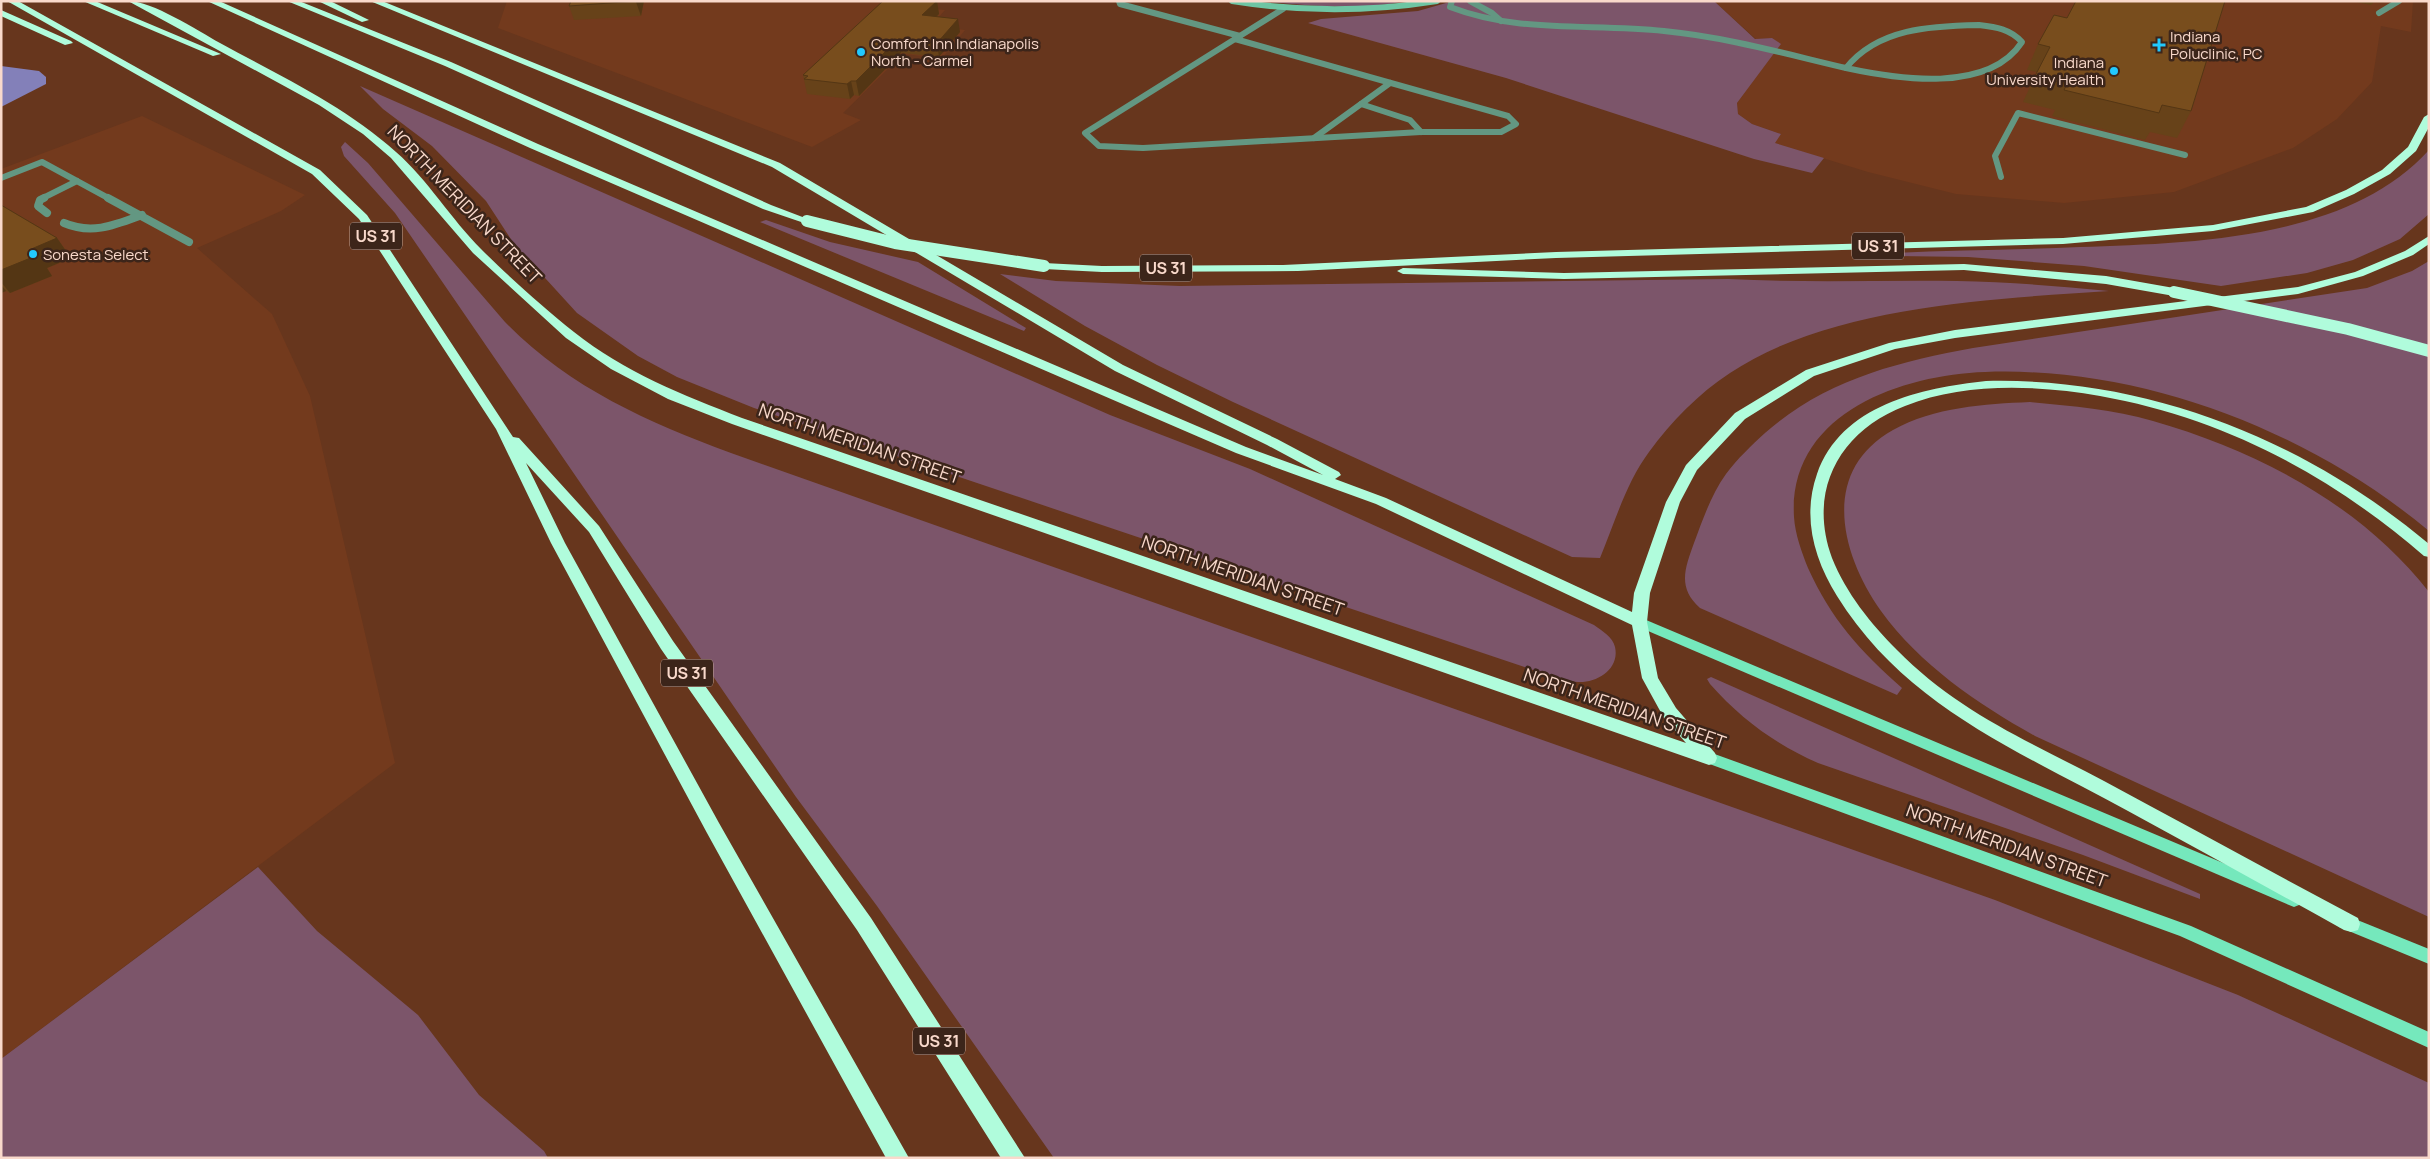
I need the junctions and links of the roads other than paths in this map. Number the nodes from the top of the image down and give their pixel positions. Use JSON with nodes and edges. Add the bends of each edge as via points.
{"nodes":[{"id":1,"x":11,"y":1,"type":"edge"},
{"id":2,"x":86,"y":1,"type":"edge"},
{"id":3,"x":132,"y":1,"type":"edge"},
{"id":4,"x":211,"y":1,"type":"edge"},
{"id":5,"x":291,"y":1,"type":"edge"},
{"id":6,"x":322,"y":1,"type":"edge"},
{"id":7,"x":374,"y":1,"type":"edge"},
{"id":8,"x":1119,"y":1,"type":"edge"},
{"id":9,"x":1232,"y":1,"type":"edge"},
{"id":10,"x":1437,"y":1,"type":"edge"},
{"id":11,"x":1452,"y":1,"type":"edge"},
{"id":12,"x":1470,"y":1,"type":"edge"},
{"id":13,"x":2399,"y":1,"type":"edge"},
{"id":14,"x":1283,"y":9,"type":"junction"},
{"id":15,"x":1,"y":12,"type":"edge"},
{"id":16,"x":2379,"y":13,"type":"dead end"},
{"id":17,"x":1501,"y":21,"type":"junction"},
{"id":18,"x":1237,"y":38,"type":"junction"},
{"id":19,"x":448,"y":64,"type":"junction"},
{"id":20,"x":1846,"y":68,"type":"junction"},
{"id":21,"x":271,"y":76,"type":"junction"},
{"id":22,"x":1390,"y":83,"type":"junction"},
{"id":23,"x":192,"y":101,"type":"junction"},
{"id":24,"x":1361,"y":104,"type":"junction"},
{"id":25,"x":2429,"y":117,"type":"edge"},
{"id":26,"x":1421,"y":132,"type":"junction"},
{"id":27,"x":1314,"y":139,"type":"junction"},
{"id":28,"x":2185,"y":155,"type":"dead end"},
{"id":29,"x":2001,"y":177,"type":"dead end"},
{"id":30,"x":1,"y":178,"type":"edge"},
{"id":31,"x":77,"y":181,"type":"junction"},
{"id":32,"x":47,"y":213,"type":"dead end"},
{"id":33,"x":142,"y":215,"type":"junction"},
{"id":34,"x":64,"y":223,"type":"dead end"},
{"id":35,"x":2429,"y":239,"type":"edge"},
{"id":36,"x":189,"y":242,"type":"dead end"},
{"id":37,"x":1287,"y":267,"type":"junction"},
{"id":38,"x":2429,"y":351,"type":"edge"},
{"id":39,"x":503,"y":429,"type":"junction"},
{"id":40,"x":1381,"y":501,"type":"junction"},
{"id":41,"x":2429,"y":552,"type":"edge"},
{"id":42,"x":1639,"y":622,"type":"junction"},
{"id":43,"x":1709,"y":758,"type":"junction"},
{"id":44,"x":2351,"y":924,"type":"junction"},
{"id":45,"x":2429,"y":957,"type":"edge"},
{"id":46,"x":2429,"y":1040,"type":"edge"},
{"id":47,"x":898,"y":1158,"type":"edge"},
{"id":48,"x":1014,"y":1158,"type":"edge"}],
"edges":[{"from":1,"to":23,"type":"highway"},
{"from":2,"to":21,"type":"highway"},
{"from":3,"to":21,"type":"highway","name":"NORTH MERIDIAN STREET"},
{"from":4,"to":40,"type":"highway","via":[[525,142],[1224,442]]},
{"from":5,"to":19,"type":"highway","number":"US 31"},
{"from":6,"to":19,"type":"highway","via":[[374,24]]},
{"from":7,"to":40,"type":"highway","via":[[776,165],[1120,368],[1272,442]]},
{"from":8,"to":18,"type":"lane","via":[[1120,4]]},
{"from":9,"to":14,"type":"main road"},
{"from":10,"to":14,"type":"main road","via":[[1359,11]]},
{"from":11,"to":17,"type":"lane","via":[[1450,7],[1458,11]]},
{"from":12,"to":17,"type":"lane"},
{"from":13,"to":16,"type":"lane"},
{"from":14,"to":18,"type":"lane"},
{"from":15,"to":23,"type":"highway","number":"US 31"},
{"from":17,"to":20,"type":"lane","via":[[1534,27],[1676,32],[1727,40]]},
{"from":18,"to":22,"type":"lane"},
{"from":18,"to":27,"type":"lane","via":[[1084,133],[1099,146],[1143,148]]},
{"from":19,"to":37,"type":"highway","number":"US 31","bridge":true,"via":[[766,207],[848,233],[1044,266],[1102,269]]},
{"from":20,"to":20,"type":"lane","via":[[1879,75],[1938,79],[1998,64],[2018,51],[2022,42],[2012,32],[1990,27],[1955,25],[1906,31],[1863,49]]},
{"from":21,"to":43,"type":"highway","name":"NORTH MERIDIAN STREET","via":[[322,103],[395,156],[478,251],[570,335],[615,366],[673,396],[736,421]]},
{"from":22,"to":24,"type":"lane"},
{"from":22,"to":26,"type":"lane","via":[[1508,116],[1516,124],[1501,132]]},
{"from":23,"to":39,"type":"highway","number":"US 31","via":[[316,172],[363,217]]},
{"from":24,"to":26,"type":"lane","via":[[1410,120]]},
{"from":24,"to":27,"type":"lane"},
{"from":25,"to":37,"type":"highway","number":"US 31","via":[[2412,149],[2386,172],[2350,192],[2309,210],[2213,228],[2064,241],[1556,255]]},
{"from":26,"to":27,"type":"lane"},
{"from":28,"to":29,"type":"lane","via":[[2018,113],[1995,156]]},
{"from":30,"to":31,"type":"lane","via":[[42,162]]},
{"from":31,"to":32,"type":"lane","via":[[40,200],[38,206]]},
{"from":31,"to":33,"type":"lane"},
{"from":33,"to":34,"type":"lane","via":[[91,230],[75,229]]},
{"from":33,"to":36,"type":"lane"},
{"from":35,"to":42,"type":"highway","via":[[2409,253],[2359,274],[2298,290],[1955,334],[1884,348],[1810,373],[1740,416],[1691,468],[1673,502],[1656,551],[1642,593]]},
{"from":37,"to":38,"type":"highway","bridge":true,"via":[[1564,276],[1964,267],[2106,280],[2174,292],[2348,329]]},
{"from":39,"to":47,"type":"highway","via":[[558,543]]},
{"from":39,"to":48,"type":"highway","number":"US 31","via":[[594,529],[668,645],[864,924]]},
{"from":40,"to":42,"type":"highway"},
{"from":41,"to":44,"type":"highway","via":[[2396,522],[2331,478],[2256,440],[2145,402],[2057,386],[1978,386],[1908,400],[1876,414],[1853,431],[1834,450],[1821,475],[1816,508],[1819,534],[1835,580],[1864,622],[1920,680],[2011,743],[2084,779]]},
{"from":42,"to":43,"type":"highway","via":[[1650,678],[1670,713]]},
{"from":42,"to":44,"type":"main road"},
{"from":43,"to":46,"type":"main road","name":"NORTH MERIDIAN STREET","via":[[2185,931]]},
{"from":44,"to":45,"type":"main road"}]}
